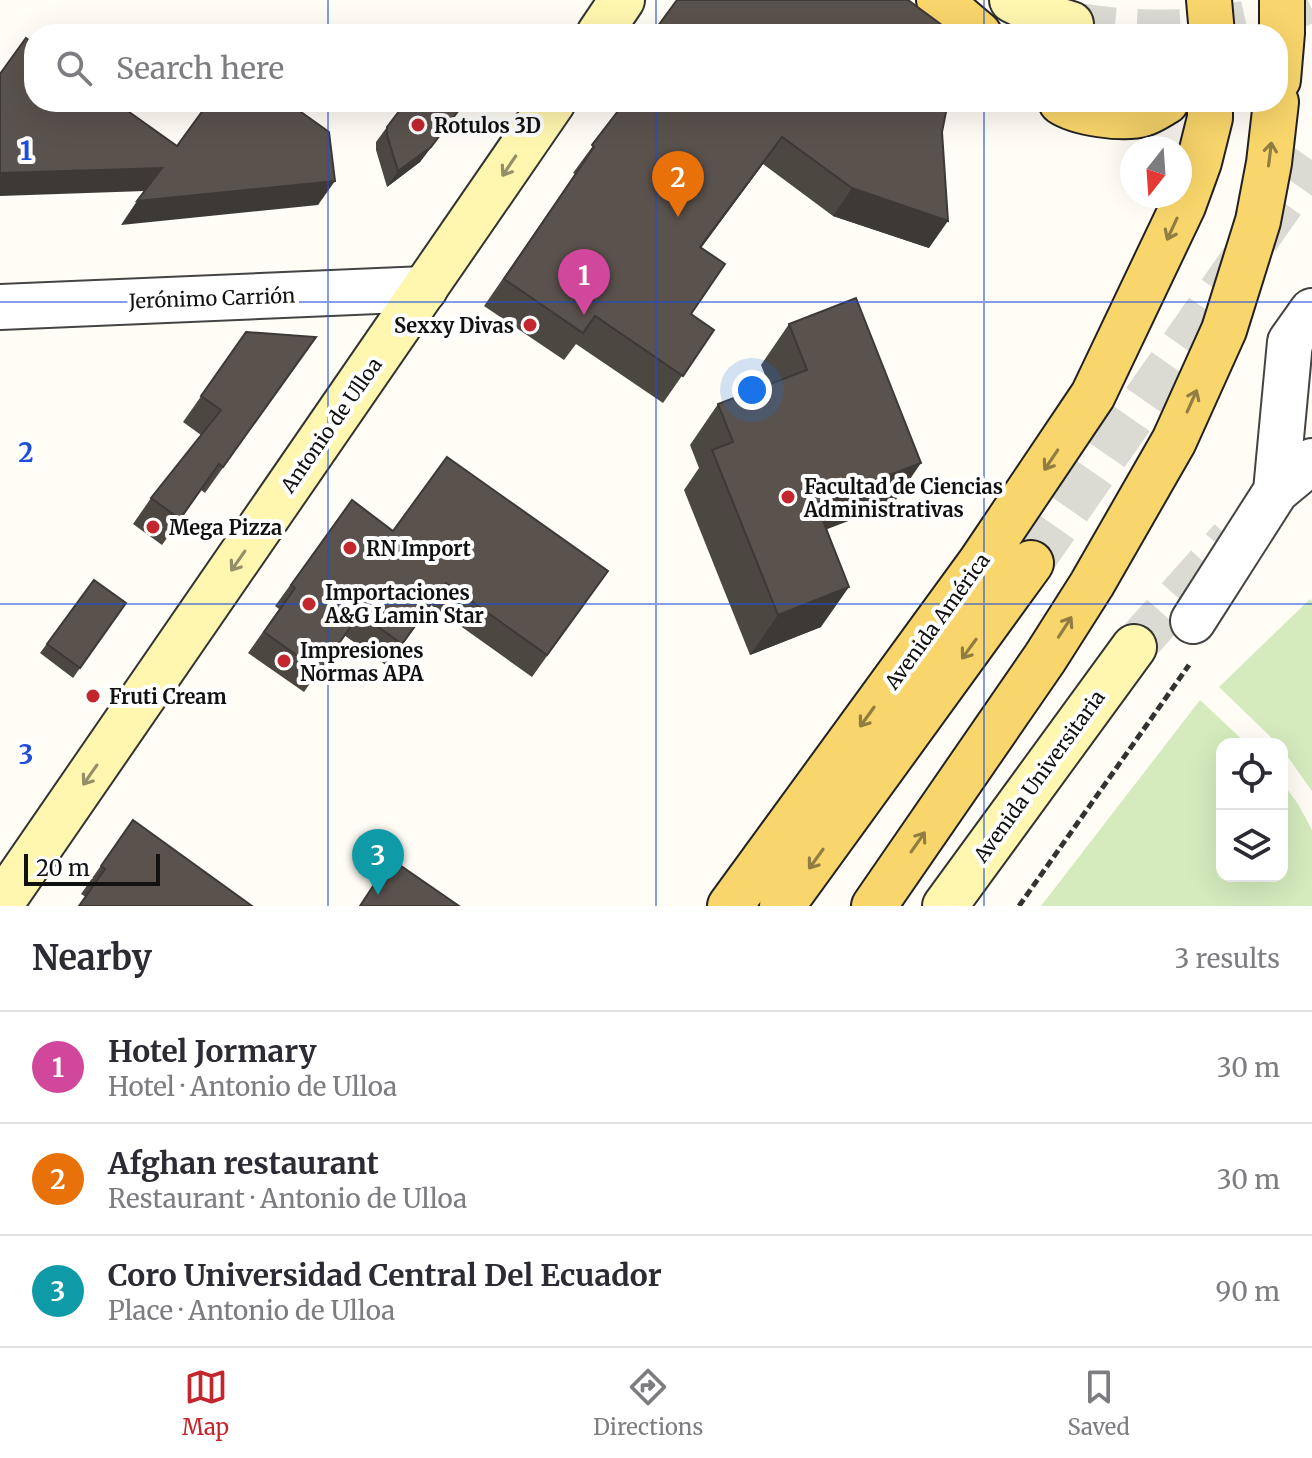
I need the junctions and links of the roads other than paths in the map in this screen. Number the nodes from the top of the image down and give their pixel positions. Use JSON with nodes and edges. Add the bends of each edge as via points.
{"nodes":[{"id":1,"x":622,"y":0,"type":"edge"},
{"id":2,"x":939,"y":0,"type":"edge"},
{"id":3,"x":1012,"y":0,"type":"edge"},
{"id":4,"x":1209,"y":0,"type":"edge"},
{"id":5,"x":1282,"y":0,"type":"edge"},
{"id":6,"x":606,"y":24,"type":"edge"},
{"id":7,"x":967,"y":24,"type":"edge"},
{"id":8,"x":1071,"y":24,"type":"tunnel mouth"},
{"id":9,"x":1211,"y":24,"type":"edge"},
{"id":10,"x":1282,"y":24,"type":"edge"},
{"id":11,"x":546,"y":112,"type":"edge"},
{"id":12,"x":1089,"y":112,"type":"edge"},
{"id":13,"x":1147,"y":112,"type":"edge"},
{"id":14,"x":1210,"y":112,"type":"edge"},
{"id":15,"x":1275,"y":112,"type":"edge"},
{"id":16,"x":425,"y":289,"type":"junction"},
{"id":17,"x":0,"y":307,"type":"edge"},
{"id":18,"x":1312,"y":311,"type":"edge"},
{"id":19,"x":1312,"y":461,"type":"edge"},
{"id":20,"x":1276,"y":491,"type":"junction"},
{"id":21,"x":1031,"y":563,"type":"tunnel mouth"},
{"id":22,"x":1193,"y":621,"type":"road end"},
{"id":23,"x":1134,"y":647,"type":"tunnel mouth"},
{"id":24,"x":0,"y":905,"type":"edge"},
{"id":25,"x":730,"y":906,"type":"edge"},
{"id":26,"x":782,"y":906,"type":"edge"},
{"id":27,"x":874,"y":906,"type":"edge"},
{"id":28,"x":945,"y":906,"type":"edge"}],
"edges":[{"from":1,"to":6,"type":"street"},
{"from":2,"to":7,"type":"main road"},
{"from":3,"to":8,"type":"street"},
{"from":4,"to":9,"type":"main road"},
{"from":5,"to":10,"type":"main road"},
{"from":11,"to":16,"type":"street","name":"Antonio de Ulloa","one_way":true},
{"from":12,"to":13,"type":"main road","via":[[1120,117]]},
{"from":14,"to":25,"type":"main road","name":"Avenida América","one_way":true,"via":[[1183,206],[1093,395],[980,563]]},
{"from":27,"to":15,"type":"main road","one_way":true,"via":[[1045,658],[1174,441],[1224,330],[1258,221]]},
{"from":16,"to":17,"type":"street","name":"Jerónimo Carrión"},
{"from":16,"to":24,"type":"street","name":"Antonio de Ulloa","one_way":true},
{"from":18,"to":20,"type":"street","via":[[1290,342]]},
{"from":19,"to":20,"type":"street"},
{"from":20,"to":22,"type":"street"},
{"from":21,"to":26,"type":"main road","one_way":true},
{"from":23,"to":28,"type":"street","name":"Avenida Universitaria"}]}
